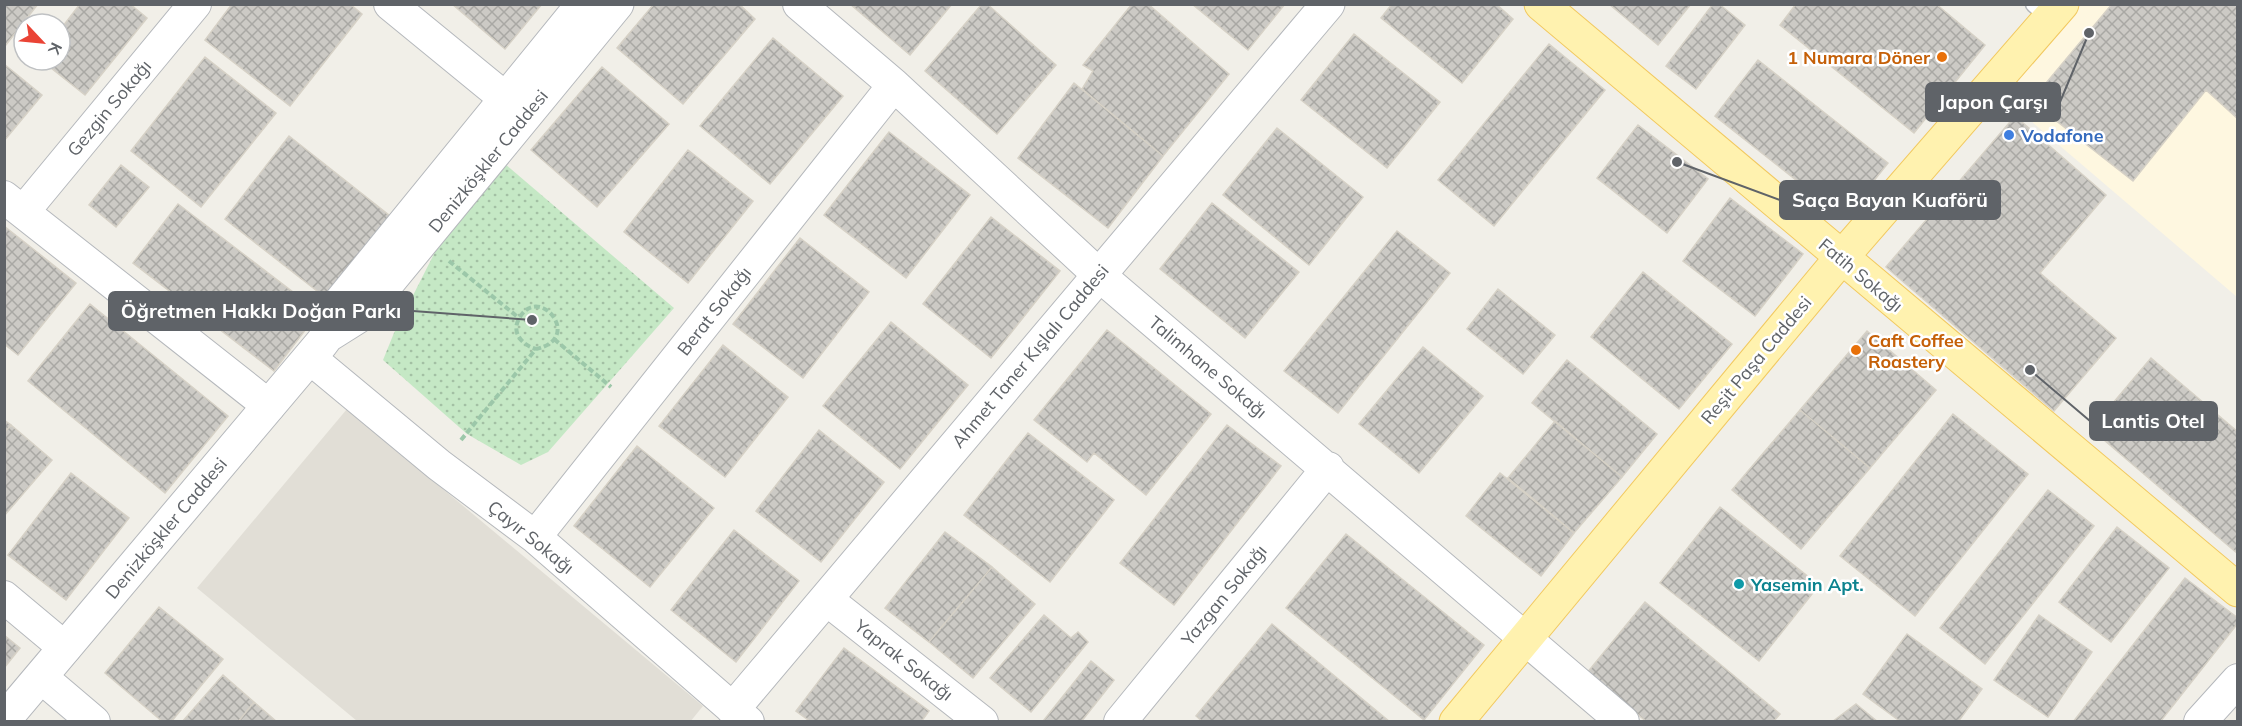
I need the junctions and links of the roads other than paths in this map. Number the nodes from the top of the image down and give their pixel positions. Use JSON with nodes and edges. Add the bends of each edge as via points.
{"nodes":[{"id":1,"x":195,"y":4,"type":"edge"},
{"id":2,"x":390,"y":4,"type":"edge"},
{"id":3,"x":799,"y":4,"type":"edge"},
{"id":4,"x":1328,"y":4,"type":"edge"},
{"id":5,"x":1541,"y":4,"type":"edge"},
{"id":6,"x":2048,"y":9,"type":"edge"},
{"id":7,"x":591,"y":10,"type":"edge"},
{"id":8,"x":894,"y":85,"type":"junction"},
{"id":9,"x":516,"y":107,"type":"junction"},
{"id":10,"x":14,"y":205,"type":"edge"},
{"id":11,"x":1841,"y":258,"type":"junction"},
{"id":12,"x":1098,"y":275,"type":"junction"},
{"id":13,"x":318,"y":347,"type":"junction"},
{"id":14,"x":269,"y":406,"type":"junction"},
{"id":15,"x":1328,"y":468,"type":"junction"},
{"id":16,"x":535,"y":537,"type":"junction"},
{"id":17,"x":2238,"y":590,"type":"edge"},
{"id":18,"x":4,"y":597,"type":"edge"},
{"id":19,"x":826,"y":599,"type":"junction"},
{"id":20,"x":1525,"y":638,"type":"junction"},
{"id":21,"x":65,"y":648,"type":"junction"},
{"id":22,"x":41,"y":677,"type":"junction"},
{"id":23,"x":2238,"y":680,"type":"edge"},
{"id":24,"x":735,"y":717,"type":"edge"},
{"id":25,"x":4,"y":720,"type":"edge"},
{"id":26,"x":94,"y":722,"type":"edge"},
{"id":27,"x":982,"y":722,"type":"edge"},
{"id":28,"x":1120,"y":722,"type":"edge"},
{"id":29,"x":1456,"y":722,"type":"edge"},
{"id":30,"x":1623,"y":722,"type":"edge"},
{"id":31,"x":2200,"y":722,"type":"edge"}],
"edges":[{"from":1,"to":10,"type":"street","name":"Gezgin Sokağı"},
{"from":2,"to":9,"type":"street"},
{"from":3,"to":8,"type":"street","name":"Talimhane Sokağı"},
{"from":4,"to":12,"type":"street","name":"Ahmet Taner Kışlalı Caddesi"},
{"from":5,"to":11,"type":"main road","name":"Fatih Sokağı"},
{"from":6,"to":11,"type":"main road","name":"Reşit Paşa Caddesi"},
{"from":7,"to":9,"type":"street","name":"Denizköşkler Caddesi"},
{"from":8,"to":12,"type":"street","name":"Talimhane Sokağı"},
{"from":8,"to":16,"type":"street","name":"Berat Sokağı"},
{"from":9,"to":13,"type":"street","name":"Denizköşkler Caddesi","via":[[338,305]]},
{"from":9,"to":13,"type":"street","name":"Denizköşkler Caddesi","via":[[424,239],[362,314]]},
{"from":10,"to":14,"type":"street"},
{"from":11,"to":17,"type":"main road","name":"Fatih Sokağı"},
{"from":11,"to":20,"type":"main road","name":"Reşit Paşa Caddesi"},
{"from":12,"to":15,"type":"street","name":"Talimhane Sokağı"},
{"from":12,"to":19,"type":"street","name":"Ahmet Taner Kışlalı Caddesi"},
{"from":13,"to":14,"type":"street","name":"Denizköşkler Caddesi"},
{"from":13,"to":16,"type":"street","name":"Çayır Sokağı","via":[[439,465]]},
{"from":14,"to":21,"type":"street","name":"Denizköşkler Caddesi"},
{"from":15,"to":20,"type":"street","name":"Talimhane Sokağı"},
{"from":15,"to":28,"type":"street","name":"Yazgan Sokağı"},
{"from":16,"to":24,"type":"street","name":"Çayır Sokağı"},
{"from":18,"to":21,"type":"street"},
{"from":19,"to":24,"type":"street","name":"Ahmet Taner Kışlalı Caddesi"},
{"from":19,"to":27,"type":"street","name":"Yaprak Sokağı"},
{"from":20,"to":29,"type":"main road","name":"Reşit Paşa Caddesi"},
{"from":20,"to":30,"type":"street","name":"Talimhane Sokağı"},
{"from":21,"to":22,"type":"street","name":"Denizköşkler Caddesi"},
{"from":22,"to":25,"type":"street","name":"Denizköşkler Caddesi"},
{"from":22,"to":26,"type":"street"},
{"from":23,"to":31,"type":"street"}]}
